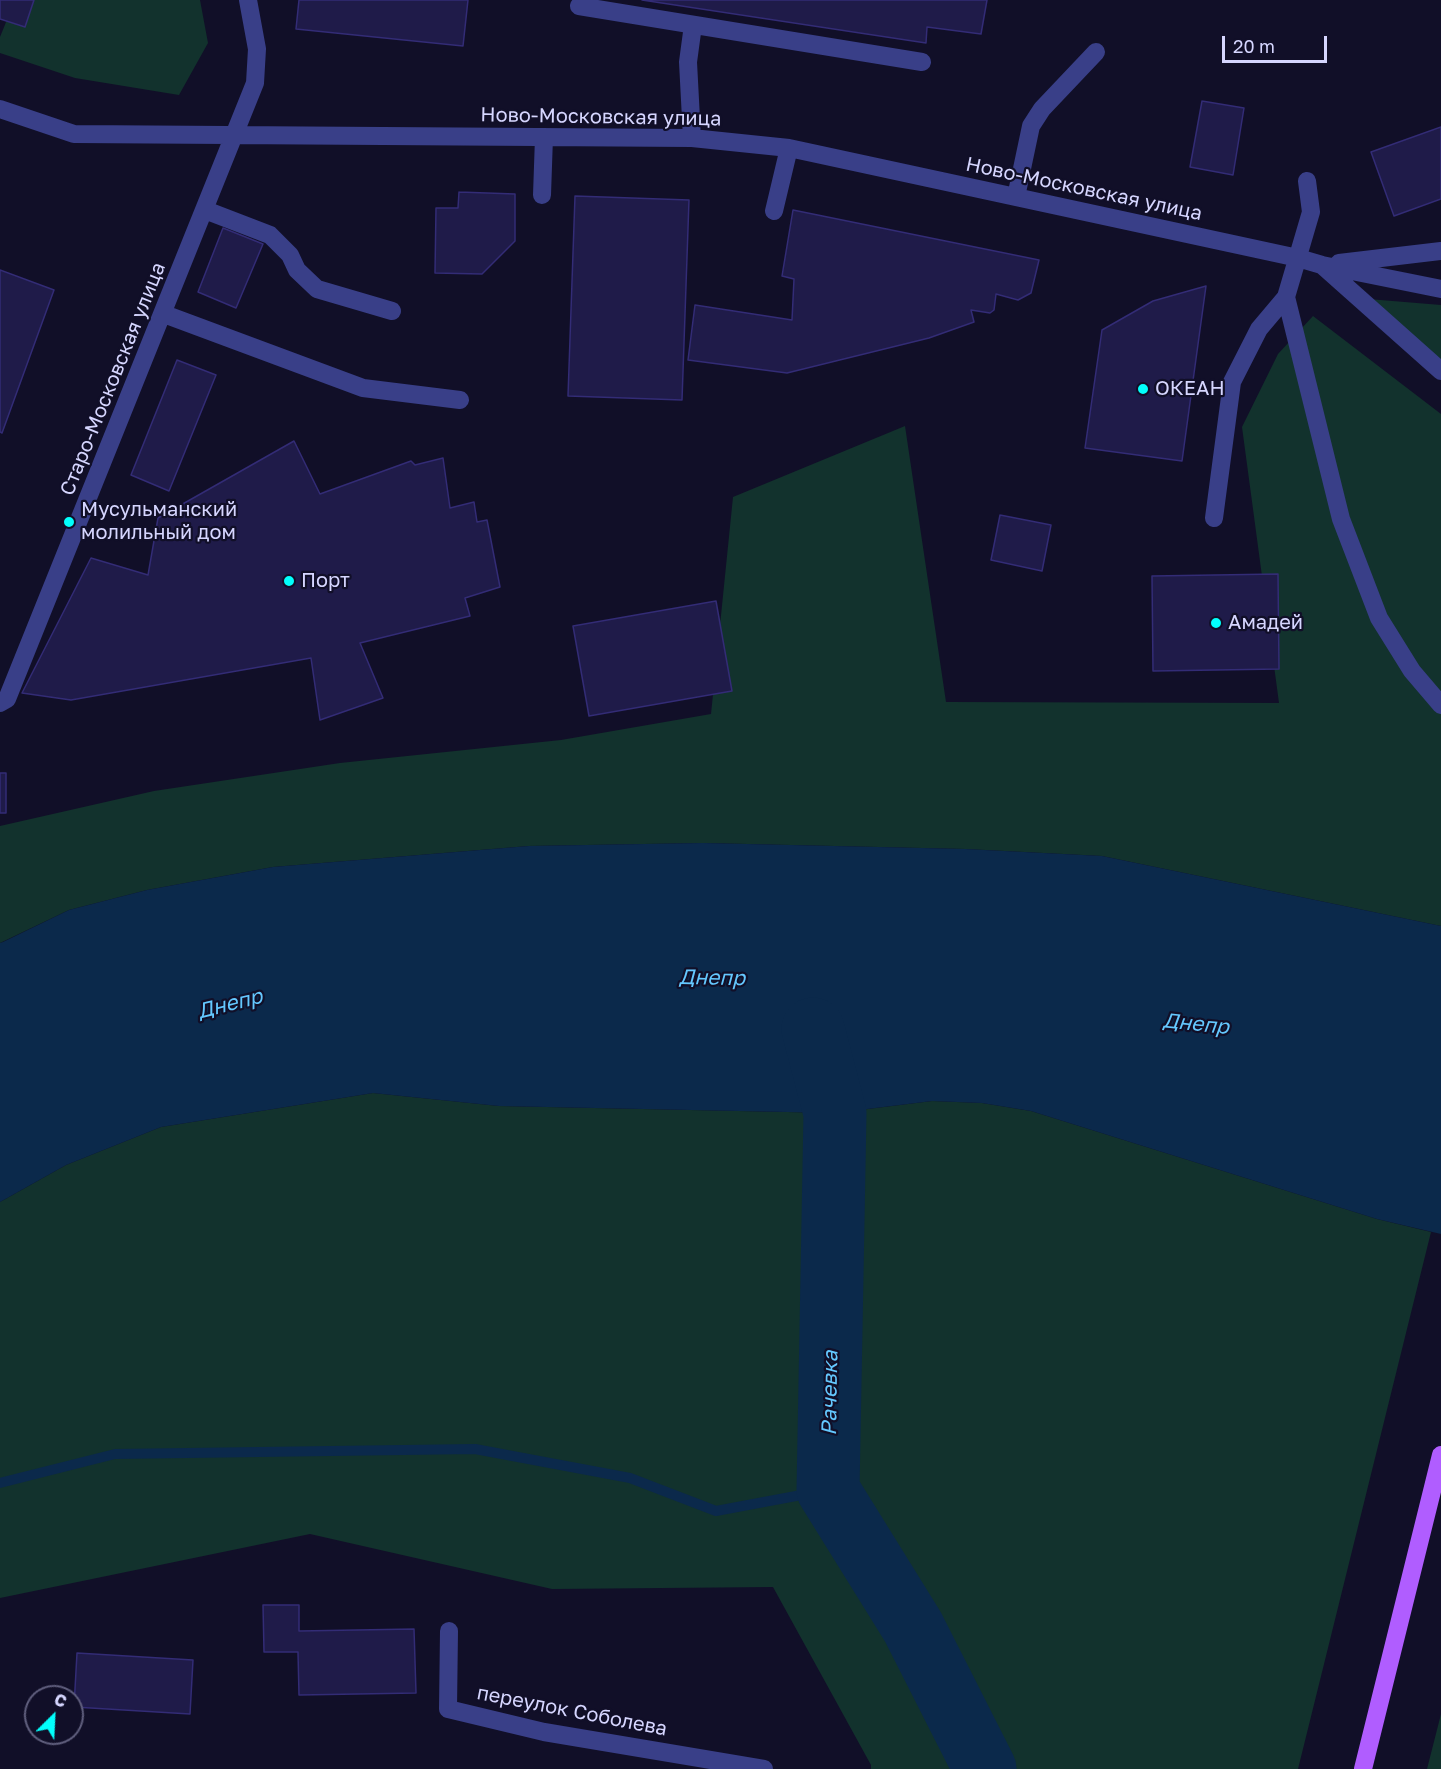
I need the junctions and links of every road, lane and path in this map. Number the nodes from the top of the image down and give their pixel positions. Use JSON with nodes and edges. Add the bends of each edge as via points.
{"nodes":[{"id":1,"x":248,"y":0,"type":"edge"},
{"id":2,"x":579,"y":6,"type":"dead end"},
{"id":3,"x":693,"y":25,"type":"junction"},
{"id":4,"x":1096,"y":52,"type":"dead end"},
{"id":5,"x":922,"y":62,"type":"dead end"},
{"id":6,"x":0,"y":109,"type":"edge"},
{"id":7,"x":236,"y":134,"type":"junction"},
{"id":8,"x":544,"y":137,"type":"junction"},
{"id":9,"x":692,"y":138,"type":"junction"},
{"id":10,"x":789,"y":148,"type":"junction"},
{"id":11,"x":1307,"y":181,"type":"dead end"},
{"id":12,"x":542,"y":195,"type":"dead end"},
{"id":13,"x":1016,"y":197,"type":"junction"},
{"id":14,"x":205,"y":210,"type":"junction"},
{"id":15,"x":774,"y":211,"type":"dead end"},
{"id":16,"x":1441,"y":251,"type":"edge"},
{"id":17,"x":1298,"y":258,"type":"junction"},
{"id":18,"x":1322,"y":265,"type":"junction"},
{"id":19,"x":1441,"y":289,"type":"edge"},
{"id":20,"x":1286,"y":297,"type":"junction"},
{"id":21,"x":392,"y":311,"type":"dead end"},
{"id":22,"x":164,"y":314,"type":"junction"},
{"id":23,"x":1441,"y":371,"type":"edge"},
{"id":24,"x":460,"y":400,"type":"dead end"},
{"id":25,"x":1214,"y":518,"type":"dead end"},
{"id":26,"x":0,"y":703,"type":"edge"},
{"id":27,"x":1441,"y":705,"type":"edge"},
{"id":28,"x":1441,"y":1455,"type":"edge"},
{"id":29,"x":449,"y":1631,"type":"dead end"},
{"id":30,"x":764,"y":1769,"type":"edge"},
{"id":31,"x":1363,"y":1769,"type":"edge"}],
"edges":[{"from":1,"to":7,"type":"street","name":"Старо-Московская улица","via":[[256,49],[255,83]]},
{"from":2,"to":3,"type":"street"},
{"from":3,"to":5,"type":"street"},
{"from":3,"to":9,"type":"street","via":[[688,62]]},
{"from":4,"to":13,"type":"street","via":[[1031,126]]},
{"from":6,"to":7,"type":"street","name":"Ново-Московская улица","via":[[74,134]]},
{"from":7,"to":8,"type":"street","name":"Ново-Московская улица"},
{"from":7,"to":14,"type":"street","name":"Старо-Московская улица"},
{"from":8,"to":9,"type":"street","name":"Ново-Московская улица"},
{"from":8,"to":12,"type":"street"},
{"from":9,"to":10,"type":"street","name":"Ново-Московская улица"},
{"from":10,"to":13,"type":"street","name":"Ново-Московская улица"},
{"from":10,"to":15,"type":"street"},
{"from":11,"to":17,"type":"street","via":[[1311,212]]},
{"from":13,"to":17,"type":"street","name":"Ново-Московская улица"},
{"from":14,"to":21,"type":"street","via":[[270,235],[317,289]]},
{"from":14,"to":22,"type":"street","name":"Старо-Московская улица"},
{"from":16,"to":18,"type":"street"},
{"from":17,"to":18,"type":"street","name":"Ново-Московская улица"},
{"from":17,"to":20,"type":"street"},
{"from":18,"to":19,"type":"street","name":"Ново-Московская улица"},
{"from":18,"to":23,"type":"street"},
{"from":20,"to":25,"type":"street","via":[[1259,329],[1232,382]]},
{"from":20,"to":27,"type":"street","via":[[1341,519],[1379,618],[1412,671]]},
{"from":22,"to":24,"type":"street","via":[[363,388]]},
{"from":22,"to":26,"type":"street","name":"Старо-Московская улица","via":[[6,699]]},
{"from":28,"to":31,"type":"main road"},
{"from":29,"to":30,"type":"street","name":"переулок Соболева","via":[[448,1709],[544,1732]]}]}
